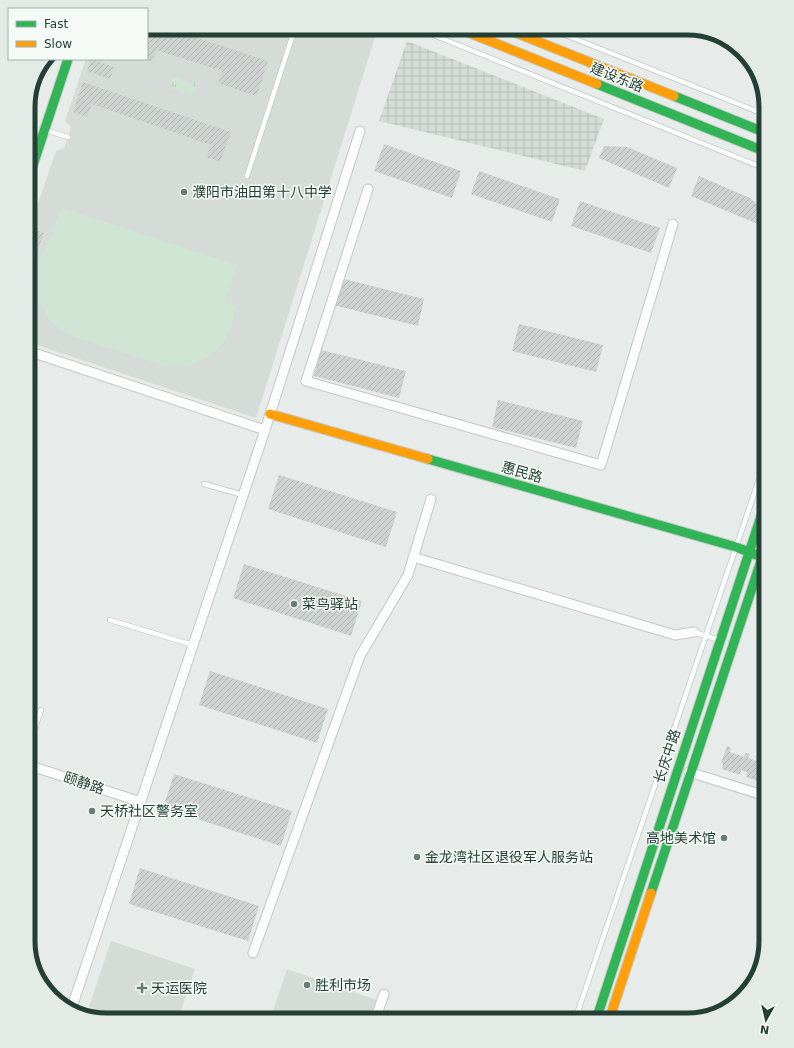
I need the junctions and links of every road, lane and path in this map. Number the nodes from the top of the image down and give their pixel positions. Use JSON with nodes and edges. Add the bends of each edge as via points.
{"nodes":[{"id":1,"x":293,"y":35,"type":"edge"},
{"id":2,"x":433,"y":35,"type":"edge"},
{"id":3,"x":474,"y":35,"type":"edge"},
{"id":4,"x":521,"y":35,"type":"edge"},
{"id":5,"x":566,"y":35,"type":"edge"},
{"id":6,"x":68,"y":60,"type":"edge"},
{"id":7,"x":759,"y":112,"type":"edge"},
{"id":8,"x":45,"y":130,"type":"junction"},
{"id":9,"x":360,"y":131,"type":"dead end"},
{"id":10,"x":759,"y":131,"type":"edge"},
{"id":11,"x":68,"y":137,"type":"dead end"},
{"id":12,"x":759,"y":149,"type":"edge"},
{"id":13,"x":35,"y":159,"type":"edge"},
{"id":14,"x":759,"y":166,"type":"edge"},
{"id":15,"x":247,"y":176,"type":"dead end"},
{"id":16,"x":368,"y":189,"type":"dead end"},
{"id":17,"x":672,"y":224,"type":"dead end"},
{"id":18,"x":35,"y":353,"type":"edge"},
{"id":19,"x":270,"y":414,"type":"junction"},
{"id":20,"x":264,"y":430,"type":"junction"},
{"id":21,"x":759,"y":480,"type":"edge"},
{"id":22,"x":204,"y":484,"type":"dead end"},
{"id":23,"x":243,"y":495,"type":"junction"},
{"id":24,"x":431,"y":498,"type":"dead end"},
{"id":25,"x":759,"y":523,"type":"edge"},
{"id":26,"x":753,"y":541,"type":"junction"},
{"id":27,"x":759,"y":544,"type":"edge"},
{"id":28,"x":736,"y":547,"type":"junction"},
{"id":29,"x":750,"y":551,"type":"junction"},
{"id":30,"x":759,"y":556,"type":"edge"},
{"id":31,"x":413,"y":557,"type":"junction"},
{"id":32,"x":759,"y":572,"type":"edge"},
{"id":33,"x":110,"y":620,"type":"dead end"},
{"id":34,"x":694,"y":632,"type":"joint"},
{"id":35,"x":706,"y":635,"type":"junction"},
{"id":36,"x":720,"y":640,"type":"junction"},
{"id":37,"x":733,"y":644,"type":"junction"},
{"id":38,"x":193,"y":645,"type":"junction"},
{"id":39,"x":42,"y":710,"type":"dead end"},
{"id":40,"x":35,"y":730,"type":"edge"},
{"id":41,"x":35,"y":767,"type":"edge"},
{"id":42,"x":689,"y":772,"type":"junction"},
{"id":43,"x":759,"y":794,"type":"edge"},
{"id":44,"x":141,"y":802,"type":"junction"},
{"id":45,"x":254,"y":953,"type":"dead end"},
{"id":46,"x":384,"y":994,"type":"dead end"},
{"id":47,"x":73,"y":1005,"type":"edge"},
{"id":48,"x":377,"y":1013,"type":"edge"},
{"id":49,"x":577,"y":1013,"type":"edge"},
{"id":50,"x":598,"y":1013,"type":"edge"},
{"id":51,"x":611,"y":1013,"type":"edge"}],
"edges":[{"from":1,"to":15,"type":"lane"},
{"from":2,"to":14,"type":"lane"},
{"from":3,"to":12,"type":"main road","name":"建设东路"},
{"from":4,"to":10,"type":"main road","name":"建设东路"},
{"from":5,"to":7,"type":"lane"},
{"from":6,"to":8,"type":"main road"},
{"from":8,"to":11,"type":"lane"},
{"from":8,"to":13,"type":"main road"},
{"from":9,"to":19,"type":"street"},
{"from":16,"to":17,"type":"street","via":[[306,381],[601,465]]},
{"from":18,"to":20,"type":"street"},
{"from":19,"to":20,"type":"street"},
{"from":19,"to":28,"type":"main road","name":"惠民路"},
{"from":20,"to":23,"type":"street"},
{"from":21,"to":28,"type":"lane"},
{"from":22,"to":23,"type":"lane"},
{"from":23,"to":38,"type":"street"},
{"from":24,"to":31,"type":"street"},
{"from":25,"to":26,"type":"main road","name":"长庆中路"},
{"from":26,"to":27,"type":"main road"},
{"from":26,"to":29,"type":"main road","name":"长庆中路"},
{"from":28,"to":29,"type":"main road","name":"惠民路"},
{"from":28,"to":35,"type":"lane"},
{"from":29,"to":30,"type":"main road","name":"惠民路"},
{"from":29,"to":36,"type":"main road","name":"长庆中路"},
{"from":31,"to":34,"type":"street","via":[[674,635]]},
{"from":31,"to":45,"type":"street","via":[[408,576],[360,656]]},
{"from":32,"to":37,"type":"main road","name":"长庆中路"},
{"from":33,"to":38,"type":"lane"},
{"from":34,"to":35,"type":"lane"},
{"from":35,"to":36,"type":"lane"},
{"from":35,"to":49,"type":"lane"},
{"from":36,"to":37,"type":"lane"},
{"from":36,"to":50,"type":"main road","name":"长庆中路"},
{"from":37,"to":42,"type":"main road","name":"长庆中路"},
{"from":38,"to":44,"type":"street"},
{"from":39,"to":40,"type":"lane"},
{"from":41,"to":44,"type":"street","name":"颐静路"},
{"from":42,"to":43,"type":"street"},
{"from":42,"to":51,"type":"main road","name":"长庆中路"},
{"from":44,"to":47,"type":"street"},
{"from":46,"to":48,"type":"street"}]}
